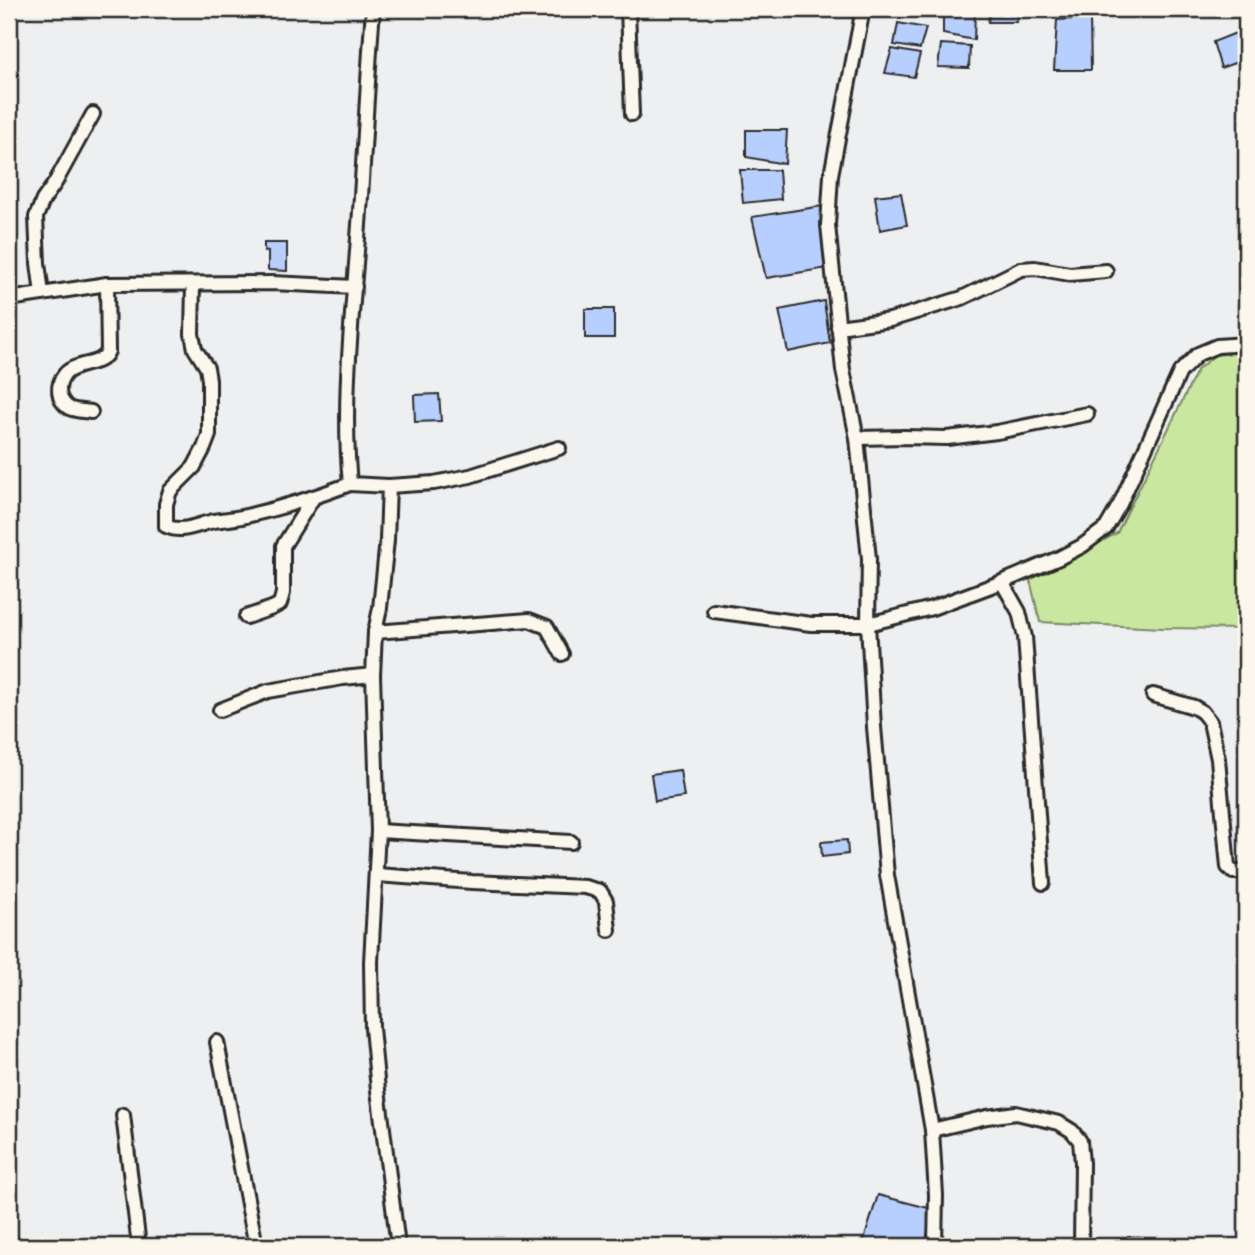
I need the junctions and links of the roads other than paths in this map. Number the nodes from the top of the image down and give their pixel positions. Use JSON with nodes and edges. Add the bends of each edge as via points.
{"nodes":[{"id":1,"x":373,"y":9,"type":"edge"},
{"id":2,"x":628,"y":9,"type":"edge"},
{"id":3,"x":863,"y":9,"type":"edge"},
{"id":4,"x":93,"y":114,"type":"dead end"},
{"id":5,"x":632,"y":114,"type":"dead end"},
{"id":6,"x":1106,"y":271,"type":"dead end"},
{"id":7,"x":107,"y":284,"type":"junction"},
{"id":8,"x":193,"y":285,"type":"junction"},
{"id":9,"x":355,"y":287,"type":"junction"},
{"id":10,"x":42,"y":295,"type":"junction"},
{"id":11,"x":9,"y":299,"type":"edge"},
{"id":12,"x":838,"y":327,"type":"junction"},
{"id":13,"x":1246,"y":344,"type":"edge"},
{"id":14,"x":91,"y":412,"type":"dead end"},
{"id":15,"x":1087,"y":414,"type":"dead end"},
{"id":16,"x":857,"y":438,"type":"junction"},
{"id":17,"x":559,"y":449,"type":"dead end"},
{"id":18,"x":350,"y":484,"type":"junction"},
{"id":19,"x":389,"y":486,"type":"junction"},
{"id":20,"x":313,"y":498,"type":"junction"},
{"id":21,"x":1002,"y":582,"type":"junction"},
{"id":22,"x":714,"y":611,"type":"dead end"},
{"id":23,"x":246,"y":617,"type":"dead end"},
{"id":24,"x":868,"y":624,"type":"junction"},
{"id":25,"x":375,"y":632,"type":"junction"},
{"id":26,"x":562,"y":654,"type":"dead end"},
{"id":27,"x":373,"y":675,"type":"junction"},
{"id":28,"x":1153,"y":695,"type":"dead end"},
{"id":29,"x":220,"y":710,"type":"dead end"},
{"id":30,"x":378,"y":831,"type":"junction"},
{"id":31,"x":571,"y":842,"type":"dead end"},
{"id":32,"x":1246,"y":872,"type":"edge"},
{"id":33,"x":377,"y":875,"type":"junction"},
{"id":34,"x":1043,"y":883,"type":"dead end"},
{"id":35,"x":609,"y":930,"type":"dead end"},
{"id":36,"x":218,"y":1042,"type":"dead end"},
{"id":37,"x":123,"y":1115,"type":"dead end"},
{"id":38,"x":932,"y":1130,"type":"junction"},
{"id":39,"x":139,"y":1246,"type":"edge"},
{"id":40,"x":256,"y":1246,"type":"edge"},
{"id":41,"x":398,"y":1246,"type":"edge"},
{"id":42,"x":935,"y":1246,"type":"edge"},
{"id":43,"x":1081,"y":1246,"type":"edge"}],
"edges":[{"from":1,"to":9,"type":"street"},
{"from":2,"to":5,"type":"street"},
{"from":3,"to":12,"type":"street","via":[[831,175],[828,225]]},
{"from":4,"to":10,"type":"street","via":[[36,217]]},
{"from":6,"to":12,"type":"street","via":[[1070,274],[1021,269],[962,298],[890,320]]},
{"from":7,"to":8,"type":"street"},
{"from":7,"to":10,"type":"street"},
{"from":7,"to":14,"type":"street","via":[[107,356],[72,368],[58,392],[71,409]]},
{"from":8,"to":9,"type":"street"},
{"from":8,"to":20,"type":"street","via":[[192,334],[207,368],[209,435],[194,467],[170,491],[166,526],[189,528]]},
{"from":9,"to":18,"type":"street","via":[[347,383]]},
{"from":10,"to":11,"type":"street"},
{"from":12,"to":16,"type":"street"},
{"from":13,"to":21,"type":"street","via":[[1217,346],[1198,354],[1180,372],[1106,528],[1059,558]]},
{"from":15,"to":16,"type":"street","via":[[947,438]]},
{"from":16,"to":24,"type":"street","via":[[869,559]]},
{"from":17,"to":19,"type":"street","via":[[470,476]]},
{"from":18,"to":19,"type":"street"},
{"from":18,"to":20,"type":"street"},
{"from":19,"to":25,"type":"street"},
{"from":20,"to":23,"type":"street","via":[[283,546],[280,604]]},
{"from":21,"to":24,"type":"street","via":[[932,608]]},
{"from":21,"to":34,"type":"street","via":[[1024,625]]},
{"from":22,"to":24,"type":"street","via":[[811,625]]},
{"from":24,"to":38,"type":"street","via":[[887,875]]},
{"from":25,"to":26,"type":"street","via":[[529,620],[547,627]]},
{"from":25,"to":27,"type":"street"},
{"from":27,"to":29,"type":"street","via":[[268,691]]},
{"from":27,"to":30,"type":"street"},
{"from":28,"to":32,"type":"street","via":[[1194,707],[1210,722],[1228,867]]},
{"from":30,"to":31,"type":"street"},
{"from":30,"to":33,"type":"street"},
{"from":33,"to":35,"type":"street","via":[[585,887],[600,891],[606,901]]},
{"from":33,"to":41,"type":"street","via":[[370,962],[372,1028]]},
{"from":36,"to":40,"type":"street"},
{"from":37,"to":39,"type":"street"},
{"from":38,"to":42,"type":"street"},
{"from":38,"to":43,"type":"street","via":[[1016,1113],[1059,1123],[1072,1131],[1080,1141],[1082,1163]]}]}
